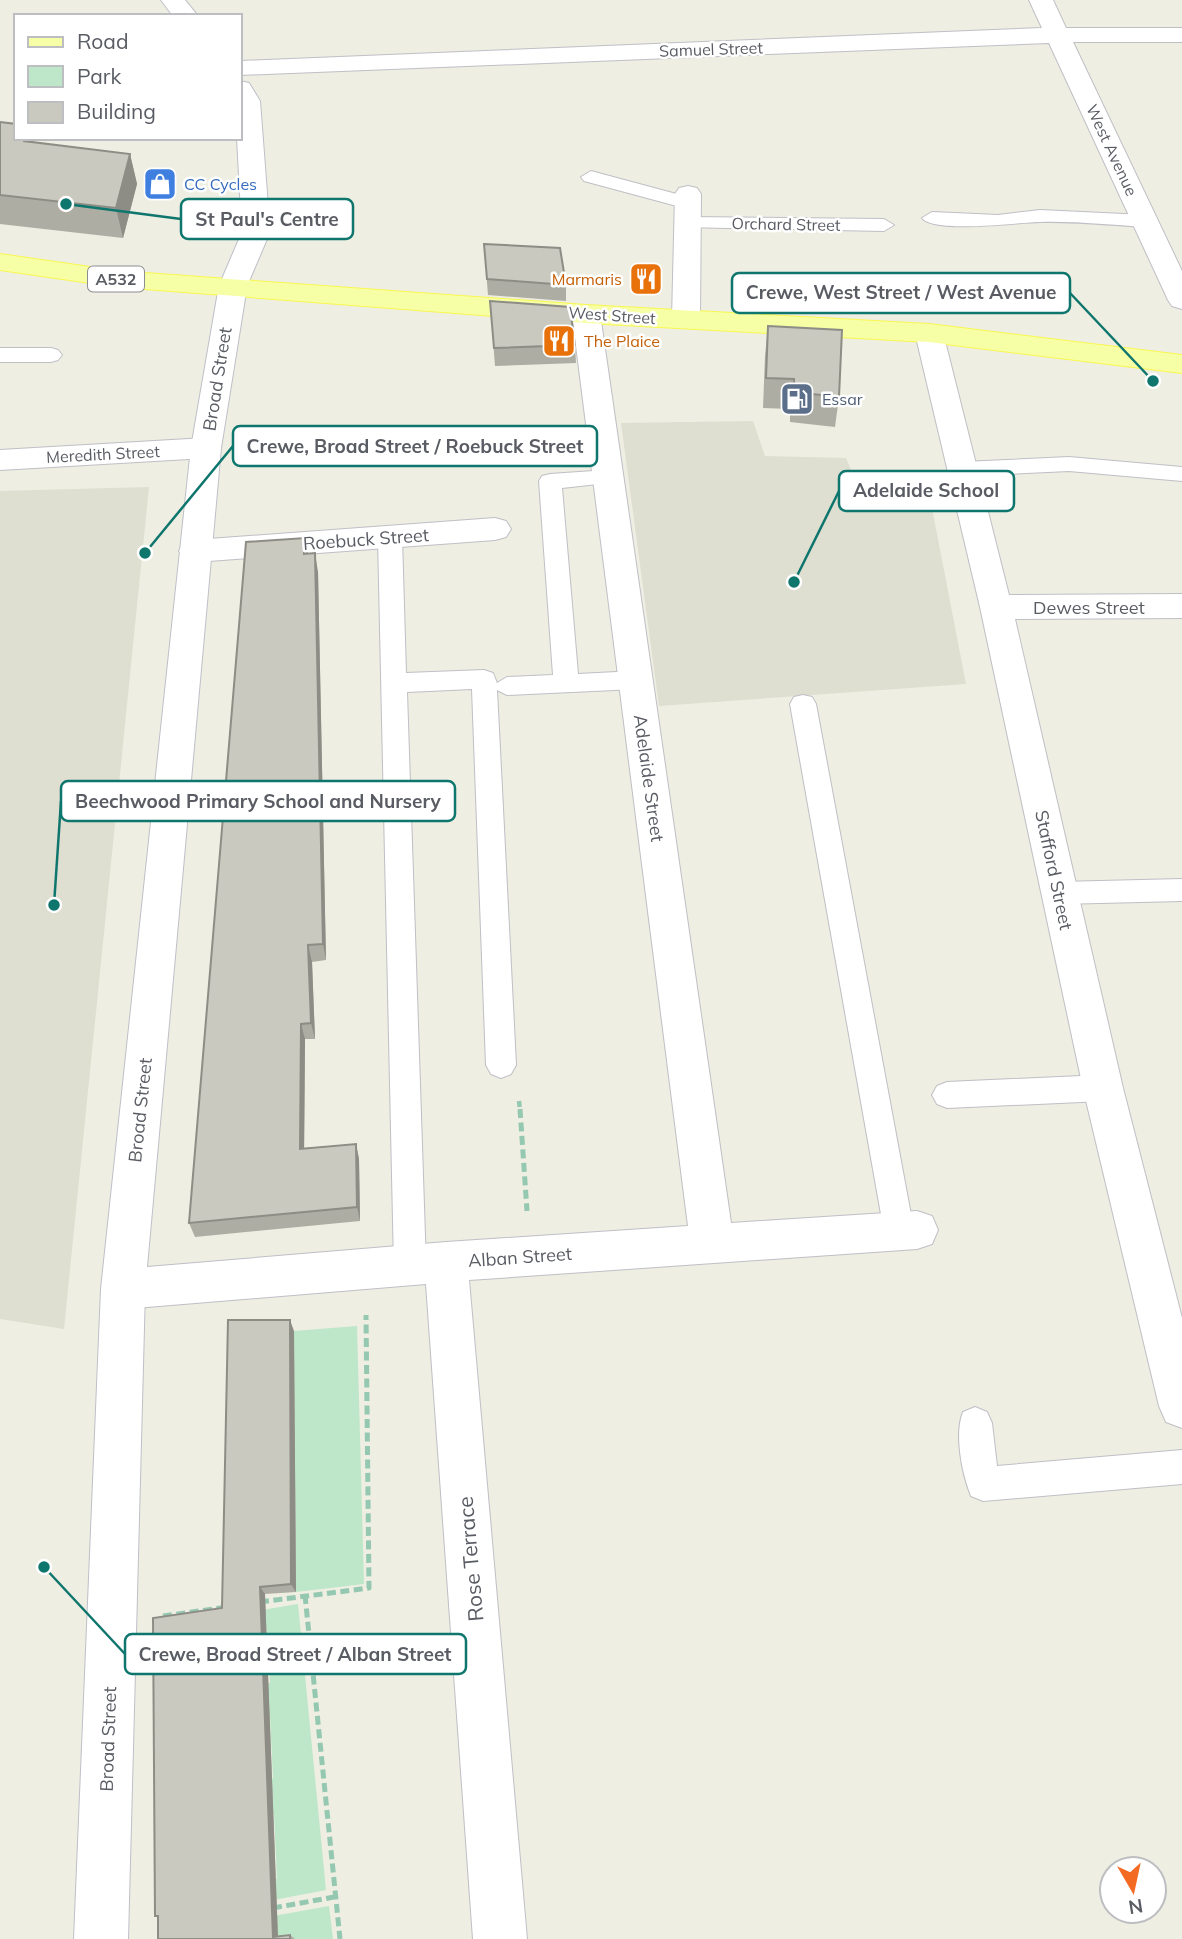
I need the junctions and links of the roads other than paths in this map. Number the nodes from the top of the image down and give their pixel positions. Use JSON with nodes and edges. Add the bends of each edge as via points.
{"nodes":[{"id":1,"x":173,"y":0,"type":"edge"},
{"id":2,"x":1041,"y":0,"type":"edge"},
{"id":3,"x":184,"y":14,"type":"edge"},
{"id":4,"x":1058,"y":35,"type":"junction"},
{"id":5,"x":1182,"y":35,"type":"edge"},
{"id":6,"x":242,"y":68,"type":"edge"},
{"id":7,"x":242,"y":92,"type":"edge"},
{"id":8,"x":591,"y":177,"type":"dead end"},
{"id":9,"x":688,"y":207,"type":"junction"},
{"id":10,"x":932,"y":218,"type":"dead end"},
{"id":11,"x":1145,"y":221,"type":"junction"},
{"id":12,"x":884,"y":225,"type":"dead end"},
{"id":13,"x":0,"y":262,"type":"edge"},
{"id":14,"x":233,"y":286,"type":"junction"},
{"id":15,"x":1182,"y":300,"type":"edge"},
{"id":16,"x":586,"y":314,"type":"junction"},
{"id":17,"x":686,"y":319,"type":"junction"},
{"id":18,"x":929,"y":333,"type":"junction"},
{"id":19,"x":0,"y":355,"type":"edge"},
{"id":20,"x":51,"y":355,"type":"dead end"},
{"id":21,"x":1182,"y":364,"type":"edge"},
{"id":22,"x":206,"y":448,"type":"junction"},
{"id":23,"x":0,"y":460,"type":"edge"},
{"id":24,"x":962,"y":469,"type":"junction"},
{"id":25,"x":1182,"y":474,"type":"edge"},
{"id":26,"x":608,"y":477,"type":"junction"},
{"id":27,"x":495,"y":529,"type":"dead end"},
{"id":28,"x":390,"y":538,"type":"junction"},
{"id":29,"x":195,"y":551,"type":"junction"},
{"id":30,"x":1182,"y":606,"type":"edge"},
{"id":31,"x":996,"y":607,"type":"junction"},
{"id":32,"x":636,"y":680,"type":"junction"},
{"id":33,"x":394,"y":683,"type":"junction"},
{"id":34,"x":566,"y":683,"type":"junction"},
{"id":35,"x":507,"y":686,"type":"dead end"},
{"id":36,"x":803,"y":704,"type":"dead end"},
{"id":37,"x":1182,"y":890,"type":"edge"},
{"id":38,"x":1059,"y":893,"type":"junction"},
{"id":39,"x":501,"y":1065,"type":"road end"},
{"id":40,"x":1103,"y":1088,"type":"junction"},
{"id":41,"x":947,"y":1095,"type":"dead end"},
{"id":42,"x":908,"y":1231,"type":"joint"},
{"id":43,"x":712,"y":1243,"type":"junction"},
{"id":44,"x":428,"y":1264,"type":"junction"},
{"id":45,"x":123,"y":1289,"type":"junction"},
{"id":46,"x":1182,"y":1406,"type":"edge"},
{"id":47,"x":975,"y":1423,"type":"dead end"},
{"id":48,"x":1182,"y":1467,"type":"edge"},
{"id":49,"x":101,"y":1939,"type":"edge"},
{"id":50,"x":500,"y":1939,"type":"edge"}],
"edges":[{"from":1,"to":3,"type":"street"},
{"from":2,"to":4,"type":"street","name":"West Avenue"},
{"from":4,"to":5,"type":"street","name":"Samuel Street"},
{"from":4,"to":6,"type":"street","name":"Samuel Street"},
{"from":4,"to":11,"type":"street","name":"West Avenue"},
{"from":7,"to":14,"type":"street","name":"Broad Street","via":[[247,101],[256,232]]},
{"from":8,"to":9,"type":"lane","name":"Orchard Street"},
{"from":9,"to":12,"type":"lane","name":"Orchard Street"},
{"from":9,"to":17,"type":"street"},
{"from":10,"to":11,"type":"lane","via":[[998,221],[1040,216]]},
{"from":11,"to":15,"type":"street","name":"West Avenue"},
{"from":13,"to":14,"type":"main road","name":"West Street","number":"A532","via":[[118,279]]},
{"from":14,"to":16,"type":"main road","name":"West Street","number":"A532"},
{"from":14,"to":22,"type":"street","name":"Broad Street"},
{"from":16,"to":17,"type":"main road","name":"West Street","number":"A532"},
{"from":16,"to":26,"type":"street","name":"Adelaide Street"},
{"from":17,"to":18,"type":"main road","name":"West Street","number":"A532"},
{"from":18,"to":21,"type":"main road","name":"West Street","number":"A532"},
{"from":18,"to":24,"type":"street","name":"Stafford Street"},
{"from":19,"to":20,"type":"lane"},
{"from":22,"to":23,"type":"street","name":"Meredith Street"},
{"from":22,"to":29,"type":"street","name":"Broad Street"},
{"from":24,"to":25,"type":"lane","via":[[1069,464]]},
{"from":24,"to":31,"type":"street","name":"Stafford Street"},
{"from":26,"to":32,"type":"street","name":"Adelaide Street"},
{"from":26,"to":34,"type":"lane","via":[[550,481]]},
{"from":27,"to":28,"type":"street","name":"Roebuck Street"},
{"from":28,"to":29,"type":"street","name":"Roebuck Street"},
{"from":28,"to":33,"type":"lane"},
{"from":29,"to":45,"type":"street","name":"Broad Street"},
{"from":30,"to":31,"type":"street","name":"Dewes Street"},
{"from":31,"to":38,"type":"street","name":"Stafford Street"},
{"from":32,"to":34,"type":"lane"},
{"from":32,"to":43,"type":"street","name":"Adelaide Street"},
{"from":33,"to":39,"type":"lane","via":[[484,679]]},
{"from":33,"to":44,"type":"lane"},
{"from":34,"to":35,"type":"lane"},
{"from":36,"to":42,"type":"lane"},
{"from":37,"to":38,"type":"lane"},
{"from":38,"to":40,"type":"street","name":"Stafford Street"},
{"from":40,"to":41,"type":"lane"},
{"from":40,"to":46,"type":"street","name":"Stafford Street"},
{"from":42,"to":43,"type":"street","name":"Alban Street"},
{"from":43,"to":44,"type":"street","name":"Alban Street"},
{"from":44,"to":45,"type":"street","name":"Alban Street"},
{"from":44,"to":50,"type":"street","name":"Rose Terrace"},
{"from":45,"to":49,"type":"street","name":"Broad Street"},
{"from":47,"to":48,"type":"lane","via":[[983,1484]]}]}
